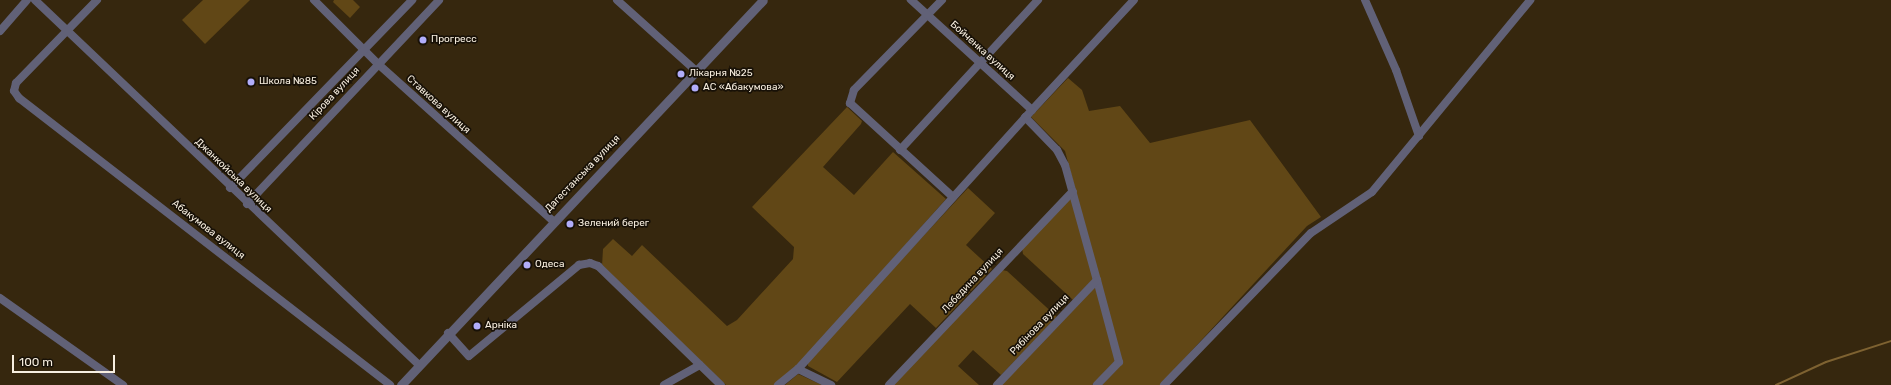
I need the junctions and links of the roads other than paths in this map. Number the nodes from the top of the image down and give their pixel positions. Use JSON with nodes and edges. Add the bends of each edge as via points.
{"nodes":[{"id":1,"x":35,"y":0,"type":"edge"},
{"id":2,"x":97,"y":0,"type":"edge"},
{"id":3,"x":314,"y":0,"type":"edge"},
{"id":4,"x":412,"y":0,"type":"edge"},
{"id":5,"x":439,"y":0,"type":"edge"},
{"id":6,"x":618,"y":0,"type":"edge"},
{"id":7,"x":763,"y":0,"type":"edge"},
{"id":8,"x":911,"y":0,"type":"edge"},
{"id":9,"x":942,"y":0,"type":"edge"},
{"id":10,"x":1038,"y":0,"type":"edge"},
{"id":11,"x":1134,"y":0,"type":"edge"},
{"id":12,"x":1365,"y":0,"type":"edge"},
{"id":13,"x":1530,"y":0,"type":"edge"},
{"id":14,"x":24,"y":3,"type":"edge"},
{"id":15,"x":928,"y":16,"type":"junction"},
{"id":16,"x":0,"y":31,"type":"edge"},
{"id":17,"x":67,"y":32,"type":"junction"},
{"id":18,"x":363,"y":49,"type":"junction"},
{"id":19,"x":377,"y":63,"type":"junction"},
{"id":20,"x":981,"y":64,"type":"junction"},
{"id":21,"x":696,"y":71,"type":"junction"},
{"id":22,"x":1032,"y":110,"type":"junction"},
{"id":23,"x":1025,"y":117,"type":"junction"},
{"id":24,"x":1419,"y":136,"type":"junction"},
{"id":25,"x":900,"y":150,"type":"junction"},
{"id":26,"x":230,"y":188,"type":"junction"},
{"id":27,"x":1073,"y":191,"type":"junction"},
{"id":28,"x":953,"y":197,"type":"junction"},
{"id":29,"x":247,"y":204,"type":"junction"},
{"id":30,"x":553,"y":221,"type":"junction"},
{"id":31,"x":1098,"y":280,"type":"junction"},
{"id":32,"x":0,"y":298,"type":"edge"},
{"id":33,"x":448,"y":333,"type":"junction"},
{"id":34,"x":419,"y":365,"type":"junction"},
{"id":35,"x":700,"y":365,"type":"junction"},
{"id":36,"x":798,"y":368,"type":"junction"},
{"id":37,"x":123,"y":385,"type":"edge"},
{"id":38,"x":390,"y":385,"type":"edge"},
{"id":39,"x":401,"y":385,"type":"edge"},
{"id":40,"x":664,"y":385,"type":"edge"},
{"id":41,"x":721,"y":385,"type":"edge"},
{"id":42,"x":778,"y":385,"type":"edge"},
{"id":43,"x":831,"y":385,"type":"edge"},
{"id":44,"x":889,"y":385,"type":"edge"},
{"id":45,"x":997,"y":385,"type":"edge"},
{"id":46,"x":1097,"y":385,"type":"edge"},
{"id":47,"x":1164,"y":385,"type":"edge"}],
"edges":[{"from":1,"to":17,"type":"street","name":"Джанкойська вулиця"},
{"from":2,"to":17,"type":"street"},
{"from":3,"to":18,"type":"street","name":"Ставкова вулиця"},
{"from":4,"to":18,"type":"street","name":"Кірова вулиця"},
{"from":5,"to":19,"type":"street","name":"Кірова вулиця"},
{"from":6,"to":21,"type":"street"},
{"from":7,"to":21,"type":"street","name":"Дагестанська вулиця"},
{"from":8,"to":15,"type":"street","name":"Бойченка вулиця"},
{"from":9,"to":15,"type":"street"},
{"from":10,"to":20,"type":"street"},
{"from":11,"to":22,"type":"street"},
{"from":12,"to":24,"type":"street","via":[[1396,70]]},
{"from":13,"to":24,"type":"street"},
{"from":14,"to":16,"type":"street"},
{"from":15,"to":20,"type":"street","name":"Бойченка вулиця"},
{"from":15,"to":25,"type":"street","via":[[854,90],[851,97],[850,103],[854,109]]},
{"from":17,"to":26,"type":"street","name":"Джанкойська вулиця"},
{"from":17,"to":38,"type":"street","name":"Абакумова вулиця","via":[[41,54],[16,83],[14,91],[19,98]]},
{"from":18,"to":19,"type":"street","name":"Ставкова вулиця"},
{"from":18,"to":26,"type":"street","name":"Кірова вулиця"},
{"from":19,"to":29,"type":"street","name":"Кірова вулиця"},
{"from":19,"to":30,"type":"street","name":"Ставкова вулиця"},
{"from":20,"to":22,"type":"street","name":"Бойченка вулиця"},
{"from":20,"to":25,"type":"street"},
{"from":21,"to":30,"type":"street","name":"Дагестанська вулиця"},
{"from":22,"to":23,"type":"street"},
{"from":23,"to":27,"type":"street","via":[[1057,150]]},
{"from":23,"to":28,"type":"street"},
{"from":24,"to":47,"type":"street","via":[[1372,192],[1310,233]]},
{"from":25,"to":28,"type":"street"},
{"from":26,"to":29,"type":"street","name":"Джанкойська вулиця"},
{"from":27,"to":31,"type":"street"},
{"from":27,"to":44,"type":"street","name":"Лебедина вулиця"},
{"from":28,"to":36,"type":"street"},
{"from":29,"to":34,"type":"street","name":"Джанкойська вулиця"},
{"from":30,"to":33,"type":"street","name":"Дагестанська вулиця"},
{"from":31,"to":45,"type":"street","name":"Рябінова вулиця"},
{"from":31,"to":46,"type":"street","via":[[1119,362]]},
{"from":32,"to":37,"type":"street"},
{"from":33,"to":34,"type":"street","name":"Дагестанська вулиця"},
{"from":33,"to":35,"type":"street","via":[[469,356],[579,265],[590,263],[598,266]]},
{"from":34,"to":39,"type":"street","name":"Дагестанська вулиця"},
{"from":35,"to":40,"type":"street"},
{"from":35,"to":41,"type":"street"},
{"from":36,"to":42,"type":"street"},
{"from":36,"to":43,"type":"street"}]}
